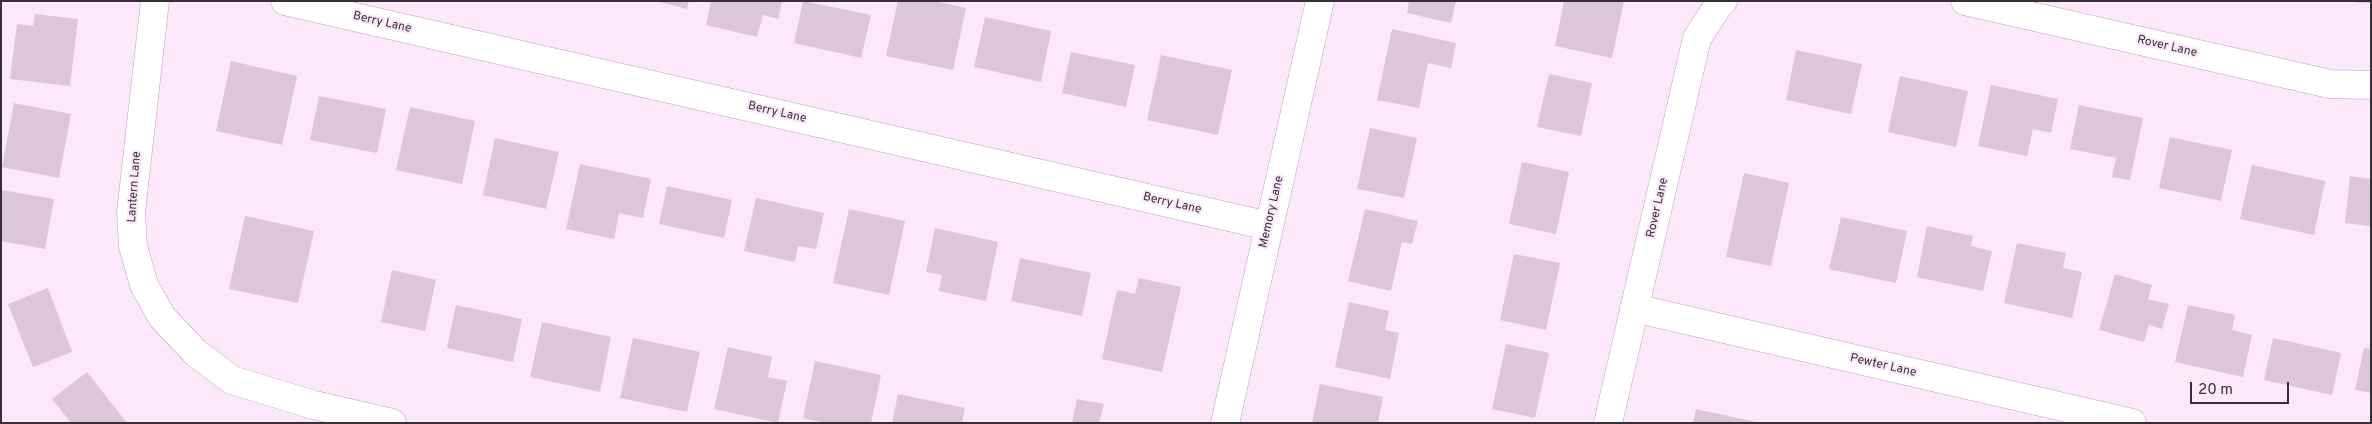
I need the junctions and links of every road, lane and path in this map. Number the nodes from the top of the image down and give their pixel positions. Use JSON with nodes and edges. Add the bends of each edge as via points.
{"nodes":[{"id":1,"x":154,"y":1,"type":"edge"},
{"id":2,"x":285,"y":1,"type":"edge"},
{"id":3,"x":1320,"y":1,"type":"edge"},
{"id":4,"x":1723,"y":1,"type":"edge"},
{"id":5,"x":1965,"y":1,"type":"edge"},
{"id":6,"x":2371,"y":85,"type":"edge"},
{"id":7,"x":1269,"y":226,"type":"junction"},
{"id":8,"x":1634,"y":308,"type":"junction"},
{"id":9,"x":392,"y":423,"type":"edge"},
{"id":10,"x":1225,"y":423,"type":"edge"},
{"id":11,"x":1608,"y":423,"type":"edge"},
{"id":12,"x":2132,"y":423,"type":"edge"}],
"edges":[{"from":1,"to":9,"type":"street","name":"Lantern Lane","via":[[131,212],[133,246],[144,285],[162,317],[196,353],[232,380],[314,405]]},
{"from":2,"to":7,"type":"street","name":"Berry Lane"},
{"from":3,"to":7,"type":"street","name":"Memory Lane"},
{"from":4,"to":8,"type":"street","name":"Rover Lane","via":[[1697,38]]},
{"from":5,"to":6,"type":"street","name":"Rover Lane","via":[[2330,84]]},
{"from":7,"to":10,"type":"street","name":"Memory Lane"},
{"from":8,"to":11,"type":"street","name":"Rover Lane"},
{"from":8,"to":12,"type":"street","name":"Pewter Lane"}]}
